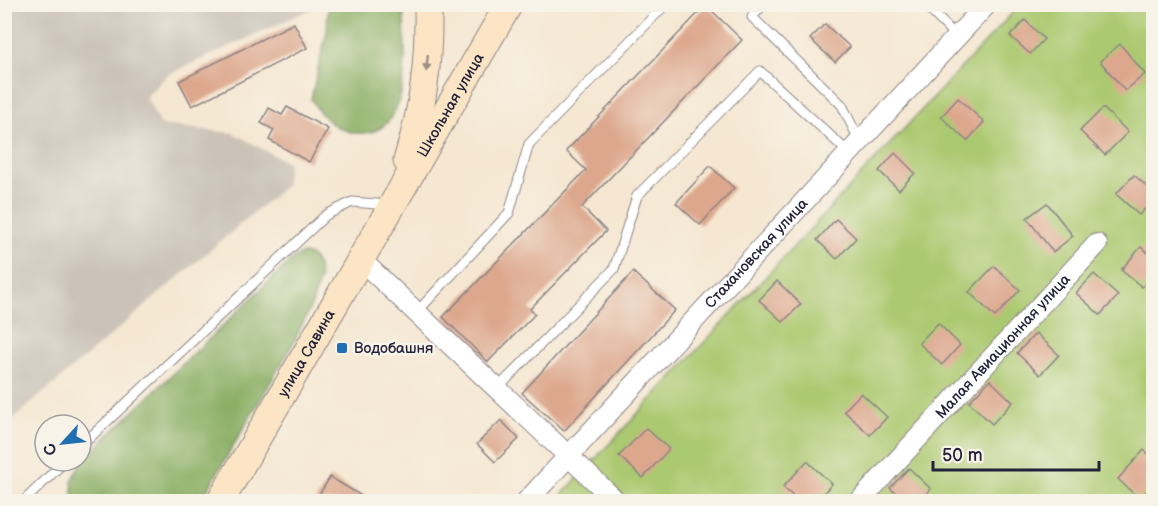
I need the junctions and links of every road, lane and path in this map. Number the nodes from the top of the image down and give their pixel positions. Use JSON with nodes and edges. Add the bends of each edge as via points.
{"nodes":[{"id":1,"x":428,"y":4,"type":"edge"},
{"id":2,"x":510,"y":4,"type":"edge"},
{"id":3,"x":666,"y":4,"type":"edge"},
{"id":4,"x":764,"y":4,"type":"edge"},
{"id":5,"x":924,"y":4,"type":"edge"},
{"id":6,"x":987,"y":4,"type":"edge"},
{"id":7,"x":957,"y":37,"type":"junction"},
{"id":8,"x":854,"y":146,"type":"junction"},
{"id":9,"x":394,"y":206,"type":"junction"},
{"id":10,"x":1097,"y":244,"type":"dead end"},
{"id":11,"x":362,"y":261,"type":"junction"},
{"id":12,"x":416,"y":313,"type":"junction"},
{"id":13,"x":497,"y":389,"type":"junction"},
{"id":14,"x":93,"y":435,"type":"edge"},
{"id":15,"x":568,"y":456,"type":"junction"},
{"id":16,"x":52,"y":473,"type":"edge"},
{"id":17,"x":22,"y":501,"type":"edge"},
{"id":18,"x":220,"y":501,"type":"edge"},
{"id":19,"x":526,"y":501,"type":"edge"},
{"id":20,"x":617,"y":501,"type":"edge"},
{"id":21,"x":859,"y":501,"type":"edge"}],
"edges":[{"from":1,"to":9,"type":"main road","one_way":true,"via":[[429,44],[422,112]]},
{"from":2,"to":9,"type":"main road","name":"Школьная улица"},
{"from":3,"to":12,"type":"lane","via":[[529,144],[509,213]]},
{"from":4,"to":8,"type":"lane","via":[[752,17],[842,105]]},
{"from":5,"to":7,"type":"lane"},
{"from":6,"to":7,"type":"street","name":"Стахановская улица"},
{"from":7,"to":8,"type":"street","name":"Стахановская улица"},
{"from":8,"to":13,"type":"lane","via":[[760,71],[637,196],[614,268]]},
{"from":8,"to":15,"type":"street","name":"Стахановская улица"},
{"from":9,"to":11,"type":"main road","name":"улица Савина"},
{"from":9,"to":14,"type":"lane","via":[[352,202],[326,215]]},
{"from":10,"to":21,"type":"street","name":"Малая Авиационная улица"},
{"from":11,"to":12,"type":"street"},
{"from":11,"to":18,"type":"main road","name":"улица Савина"},
{"from":12,"to":13,"type":"street"},
{"from":13,"to":15,"type":"street"},
{"from":15,"to":19,"type":"street","name":"Стахановская улица"},
{"from":15,"to":20,"type":"street"},
{"from":16,"to":17,"type":"lane"}]}
